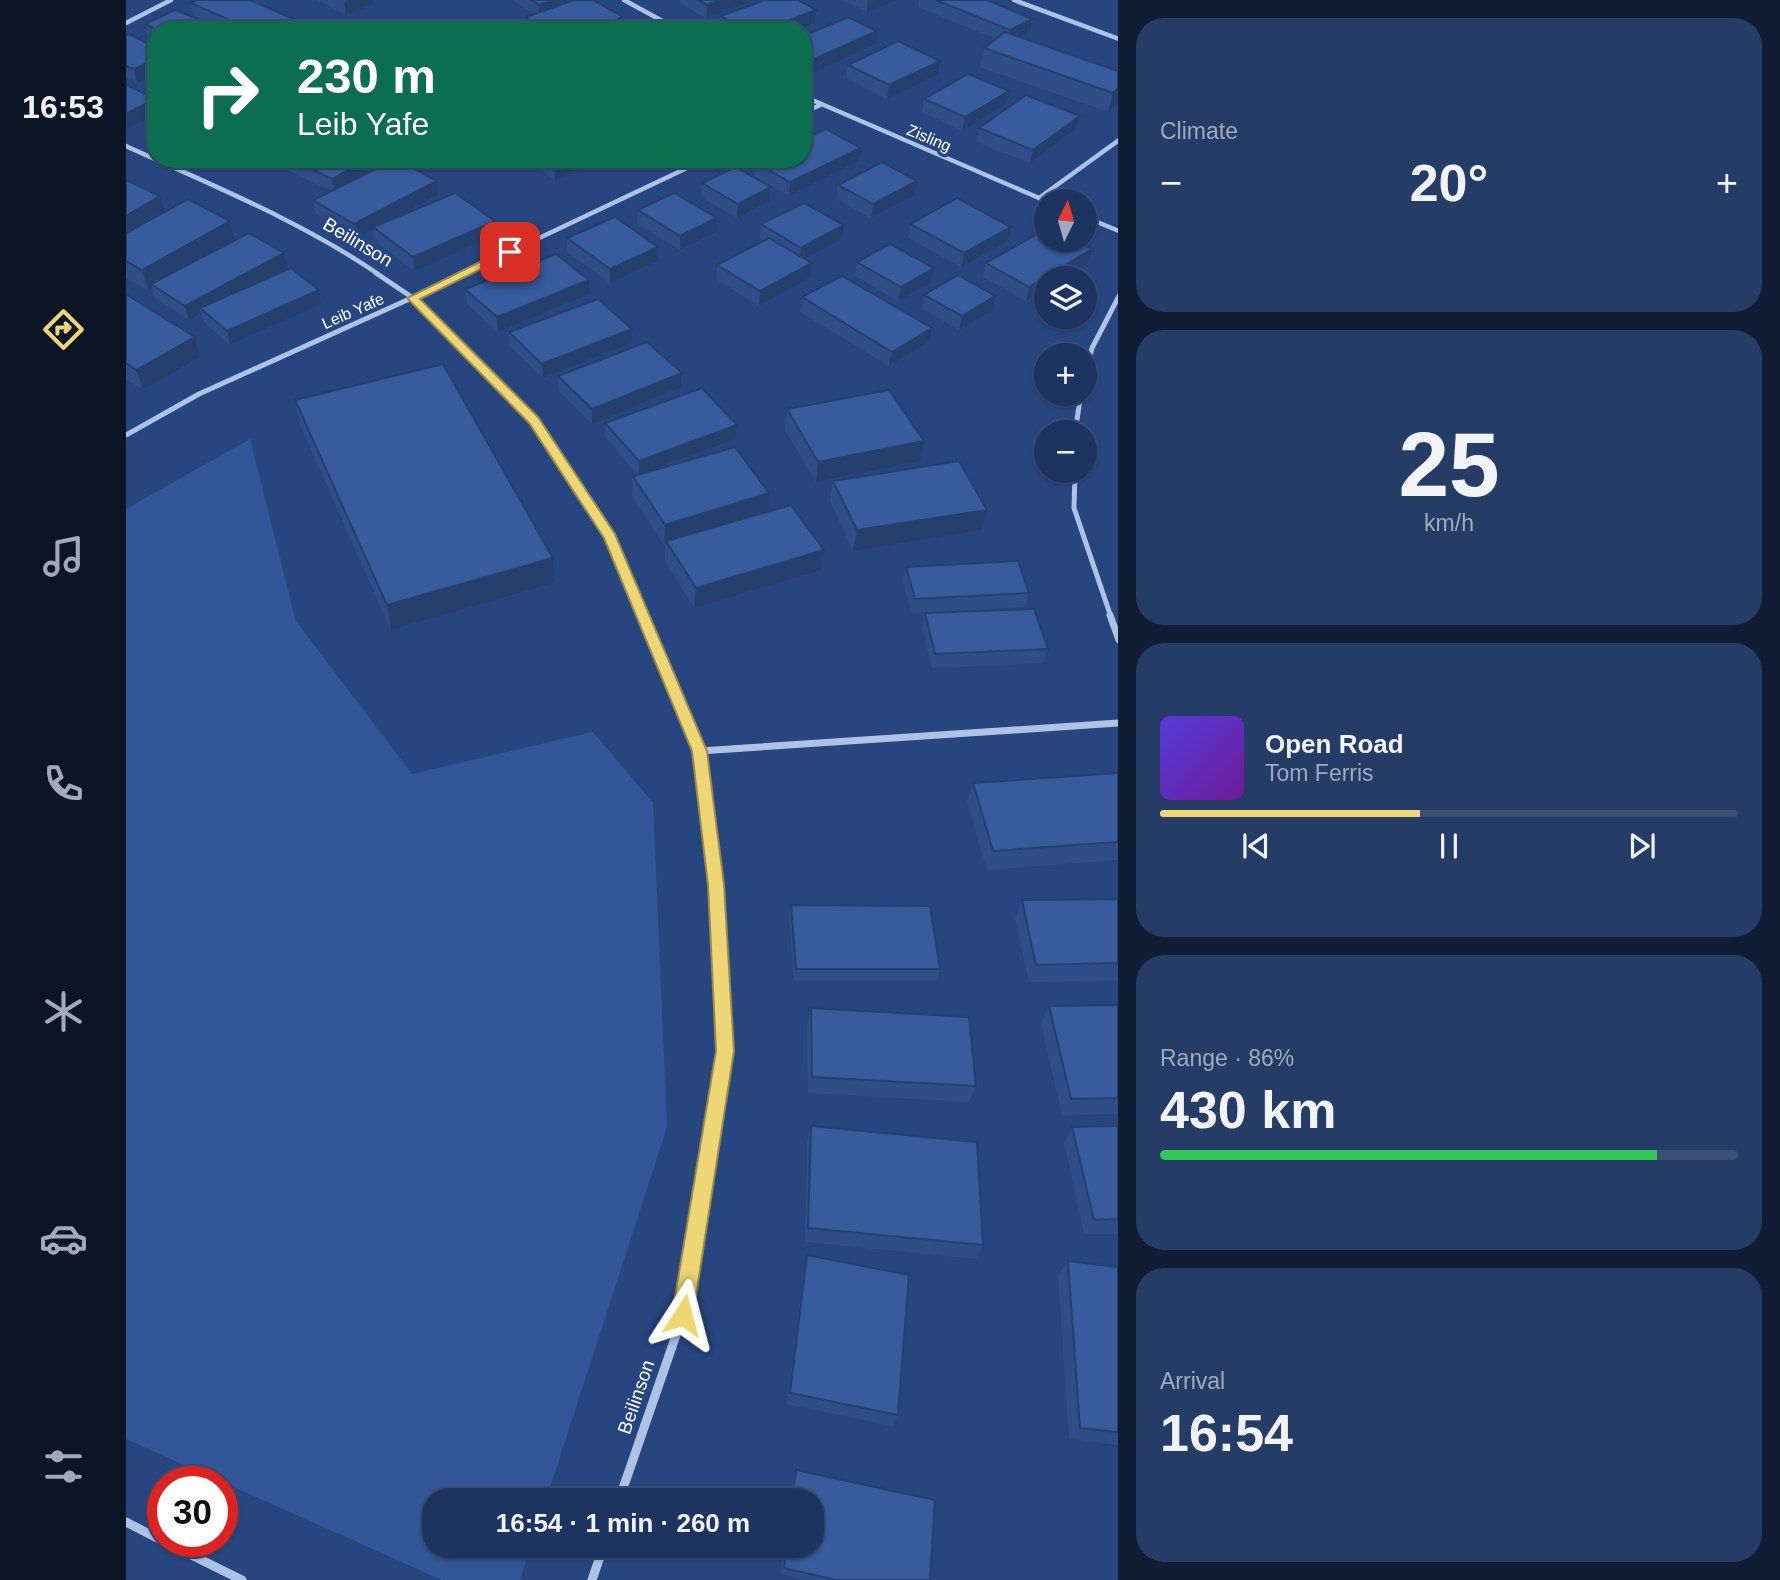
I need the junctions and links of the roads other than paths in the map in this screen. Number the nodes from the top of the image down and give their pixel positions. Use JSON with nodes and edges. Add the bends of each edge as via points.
{"nodes":[{"id":1,"x":171,"y":0,"type":"edge"},
{"id":2,"x":624,"y":0,"type":"edge"},
{"id":3,"x":1014,"y":0,"type":"edge"},
{"id":4,"x":662,"y":21,"type":"edge"},
{"id":5,"x":126,"y":23,"type":"edge"},
{"id":6,"x":1118,"y":39,"type":"edge"},
{"id":7,"x":812,"y":101,"type":"edge"},
{"id":8,"x":820,"y":105,"type":"junction"},
{"id":9,"x":812,"y":109,"type":"edge"},
{"id":10,"x":1118,"y":140,"type":"edge"},
{"id":11,"x":126,"y":146,"type":"edge"},
{"id":12,"x":147,"y":156,"type":"edge"},
{"id":13,"x":174,"y":168,"type":"edge"},
{"id":14,"x":687,"y":168,"type":"edge"},
{"id":15,"x":1051,"y":189,"type":"edge"},
{"id":16,"x":1034,"y":196,"type":"edge"},
{"id":17,"x":1097,"y":222,"type":"edge"},
{"id":18,"x":1118,"y":231,"type":"edge"},
{"id":19,"x":1118,"y":296,"type":"edge"},
{"id":20,"x":412,"y":298,"type":"junction"},
{"id":21,"x":1094,"y":343,"type":"edge"},
{"id":22,"x":126,"y":435,"type":"edge"},
{"id":23,"x":1075,"y":483,"type":"edge"},
{"id":24,"x":1118,"y":639,"type":"edge"},
{"id":25,"x":1118,"y":723,"type":"edge"},
{"id":26,"x":700,"y":751,"type":"junction"},
{"id":27,"x":623,"y":1488,"type":"edge"},
{"id":28,"x":126,"y":1522,"type":"edge"},
{"id":29,"x":147,"y":1532,"type":"edge"},
{"id":30,"x":196,"y":1557,"type":"edge"},
{"id":31,"x":600,"y":1558,"type":"edge"},
{"id":32,"x":243,"y":1580,"type":"edge"},
{"id":33,"x":592,"y":1580,"type":"edge"}],
"edges":[{"from":1,"to":5,"type":"street"},
{"from":2,"to":4,"type":"street"},
{"from":3,"to":6,"type":"street"},
{"from":7,"to":8,"type":"street","name":"Zisling"},
{"from":8,"to":9,"type":"street"},
{"from":8,"to":16,"type":"street","name":"Zisling"},
{"from":10,"to":15,"type":"street"},
{"from":11,"to":12,"type":"street","name":"Beilinson"},
{"from":13,"to":20,"type":"street","name":"Beilinson","via":[[343,250]]},
{"from":14,"to":20,"type":"street","name":"Leib Yafe"},
{"from":17,"to":18,"type":"street"},
{"from":19,"to":21,"type":"street"},
{"from":20,"to":22,"type":"street","name":"Leib Yafe","via":[[199,394]]},
{"from":20,"to":26,"type":"street","name":"Beilinson","via":[[533,420],[611,537]]},
{"from":23,"to":24,"type":"street","via":[[1074,508]]},
{"from":25,"to":26,"type":"street"},
{"from":26,"to":27,"type":"street","name":"Beilinson","via":[[716,885],[725,1051],[683,1315]]},
{"from":28,"to":29,"type":"street"},
{"from":30,"to":32,"type":"street"},
{"from":31,"to":33,"type":"street"}]}
